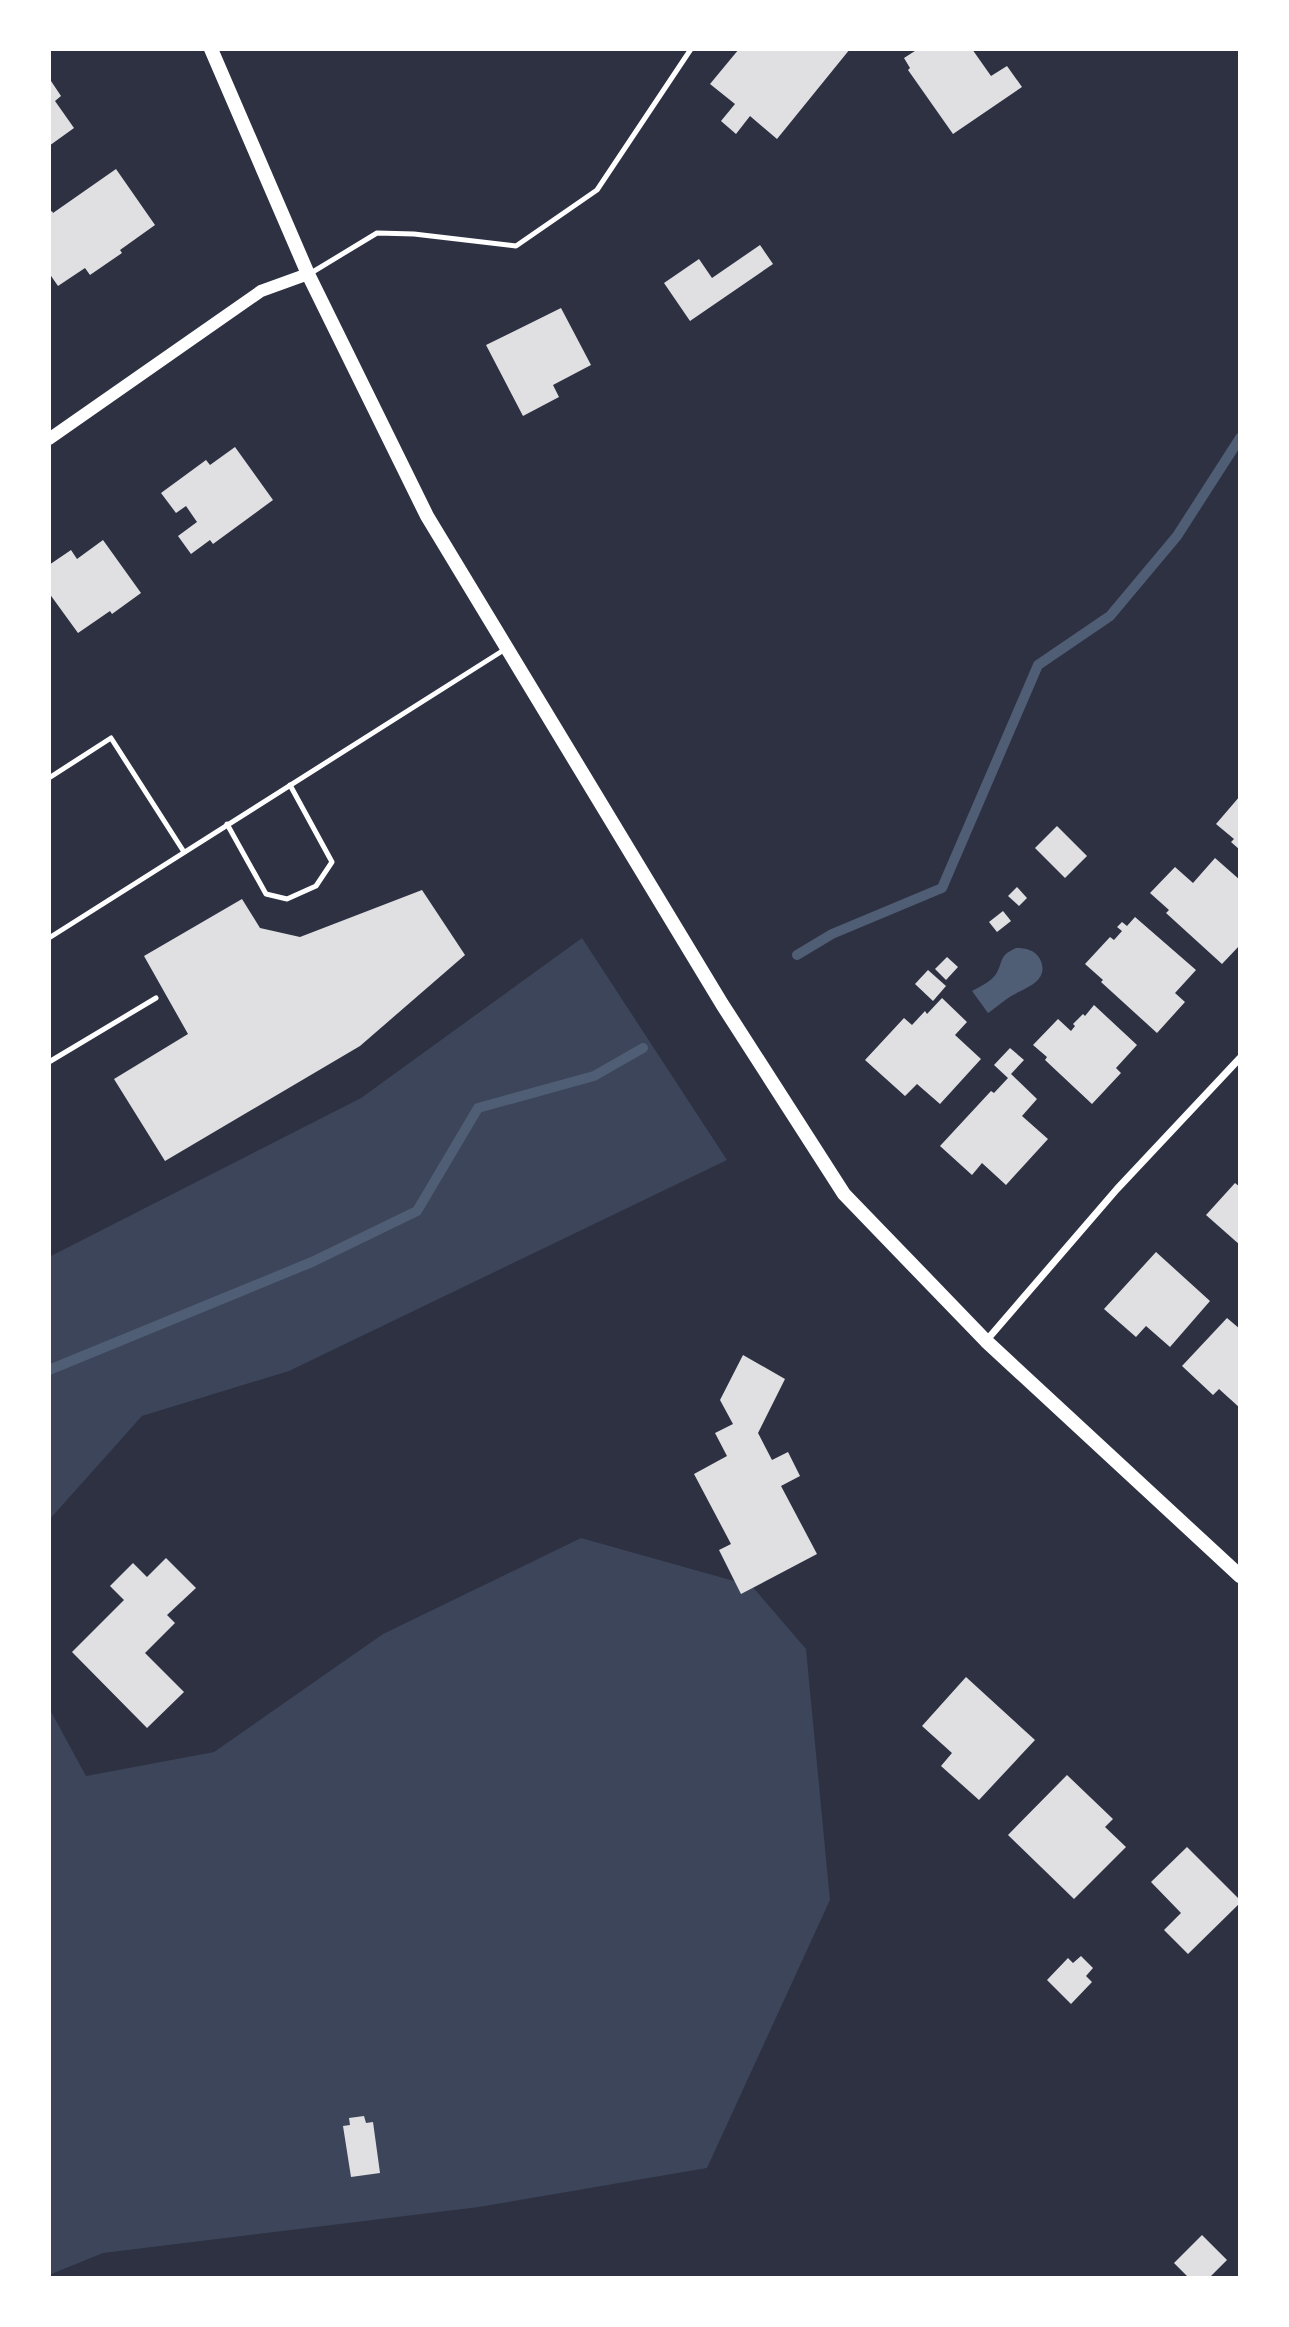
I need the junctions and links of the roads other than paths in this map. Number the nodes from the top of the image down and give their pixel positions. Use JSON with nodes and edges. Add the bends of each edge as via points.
{"nodes":[{"id":1,"x":211,"y":49,"type":"edge"},
{"id":2,"x":691,"y":49,"type":"edge"},
{"id":3,"x":308,"y":274,"type":"junction"},
{"id":4,"x":49,"y":439,"type":"edge"},
{"id":5,"x":507,"y":648,"type":"junction"},
{"id":6,"x":49,"y":778,"type":"edge"},
{"id":7,"x":290,"y":785,"type":"junction"},
{"id":8,"x":227,"y":824,"type":"junction"},
{"id":9,"x":184,"y":852,"type":"junction"},
{"id":10,"x":49,"y":938,"type":"edge"},
{"id":11,"x":156,"y":998,"type":"dead end"},
{"id":12,"x":1240,"y":1058,"type":"edge"},
{"id":13,"x":49,"y":1062,"type":"edge"},
{"id":14,"x":986,"y":1341,"type":"junction"},
{"id":15,"x":1240,"y":1576,"type":"edge"}],
"edges":[{"from":1,"to":3,"type":"main road"},
{"from":2,"to":3,"type":"lane","via":[[597,190],[516,246],[377,233]]},
{"from":3,"to":4,"type":"street","via":[[261,291]]},
{"from":3,"to":5,"type":"main road","via":[[427,516]]},
{"from":5,"to":7,"type":"lane"},
{"from":5,"to":14,"type":"main road","via":[[844,1194]]},
{"from":6,"to":9,"type":"lane","via":[[111,738]]},
{"from":7,"to":8,"type":"lane"},
{"from":7,"to":8,"type":"lane","via":[[332,862],[316,886],[287,899],[265,894]]},
{"from":8,"to":9,"type":"lane"},
{"from":9,"to":10,"type":"lane"},
{"from":11,"to":13,"type":"lane"},
{"from":12,"to":14,"type":"street","via":[[1117,1189]]},
{"from":14,"to":15,"type":"main road"}]}
